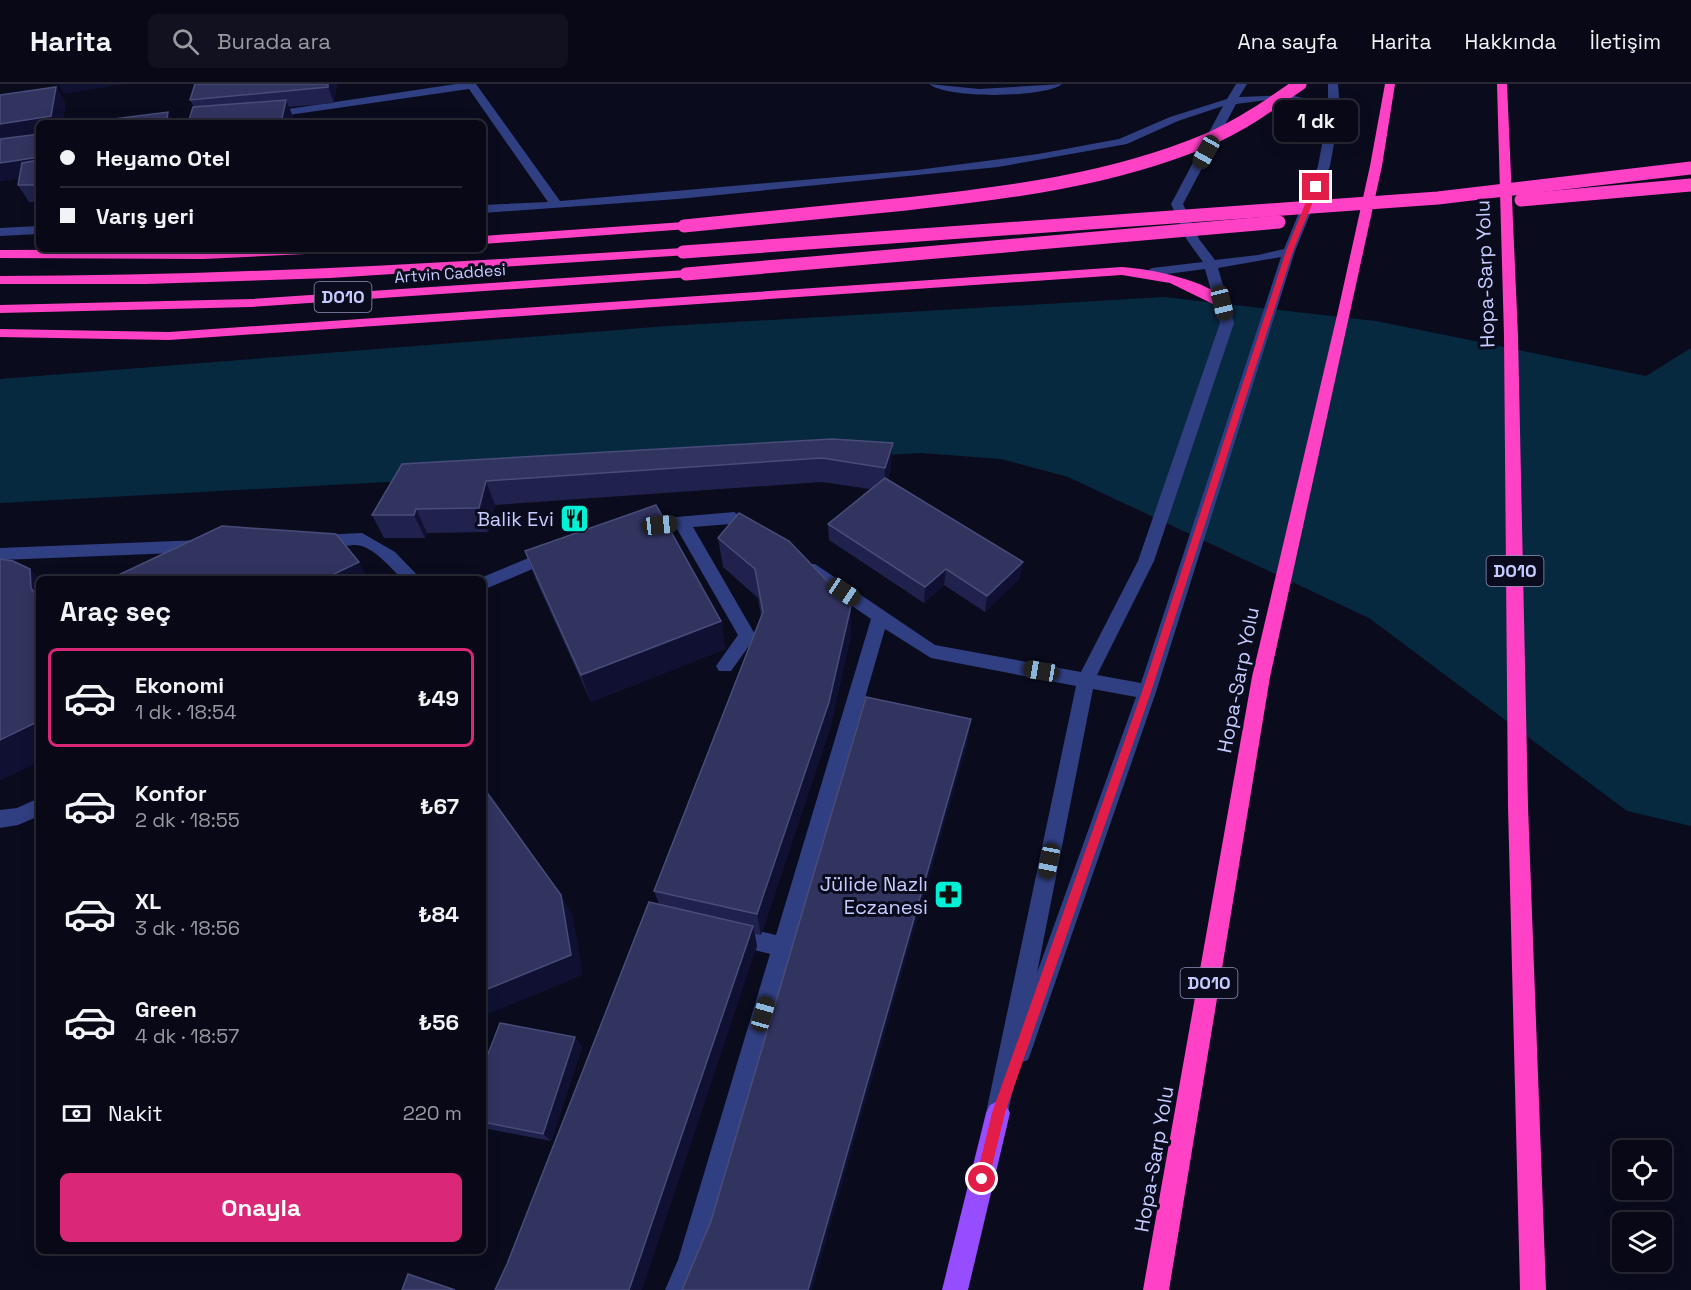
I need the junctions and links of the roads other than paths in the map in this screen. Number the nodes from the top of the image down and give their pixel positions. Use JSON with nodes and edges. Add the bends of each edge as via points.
{"nodes":[{"id":1,"x":471,"y":84,"type":"edge"},
{"id":2,"x":934,"y":84,"type":"edge"},
{"id":3,"x":1057,"y":84,"type":"edge"},
{"id":4,"x":1300,"y":84,"type":"edge"},
{"id":5,"x":1333,"y":84,"type":"edge"},
{"id":6,"x":1390,"y":84,"type":"edge"},
{"id":7,"x":1502,"y":84,"type":"edge"},
{"id":8,"x":1235,"y":86,"type":"edge"},
{"id":9,"x":1334,"y":110,"type":"junction"},
{"id":10,"x":254,"y":116,"type":"edge"},
{"id":11,"x":1691,"y":168,"type":"edge"},
{"id":12,"x":1691,"y":185,"type":"edge"},
{"id":13,"x":557,"y":206,"type":"junction"},
{"id":14,"x":486,"y":209,"type":"edge"},
{"id":15,"x":36,"y":230,"type":"edge"},
{"id":16,"x":0,"y":232,"type":"edge"},
{"id":17,"x":486,"y":240,"type":"edge"},
{"id":18,"x":1289,"y":251,"type":"junction"},
{"id":19,"x":265,"y":252,"type":"edge"},
{"id":20,"x":0,"y":255,"type":"edge"},
{"id":21,"x":1210,"y":263,"type":"junction"},
{"id":22,"x":1152,"y":272,"type":"junction"},
{"id":23,"x":0,"y":280,"type":"edge"},
{"id":24,"x":1222,"y":303,"type":"junction"},
{"id":25,"x":0,"y":309,"type":"edge"},
{"id":26,"x":0,"y":333,"type":"edge"},
{"id":27,"x":682,"y":522,"type":"junction"},
{"id":28,"x":628,"y":528,"type":"edge"},
{"id":29,"x":304,"y":542,"type":"edge"},
{"id":30,"x":773,"y":544,"type":"edge"},
{"id":31,"x":222,"y":545,"type":"edge"},
{"id":32,"x":562,"y":550,"type":"edge"},
{"id":33,"x":0,"y":554,"type":"edge"},
{"id":34,"x":792,"y":557,"type":"edge"},
{"id":35,"x":410,"y":576,"type":"edge"},
{"id":36,"x":486,"y":582,"type":"edge"},
{"id":37,"x":880,"y":617,"type":"junction"},
{"id":38,"x":725,"y":666,"type":"dead end"},
{"id":39,"x":1086,"y":679,"type":"junction"},
{"id":40,"x":1147,"y":692,"type":"junction"},
{"id":41,"x":36,"y":808,"type":"edge"},
{"id":42,"x":0,"y":819,"type":"edge"},
{"id":43,"x":722,"y":932,"type":"edge"},
{"id":44,"x":783,"y":947,"type":"junction"},
{"id":45,"x":998,"y":1113,"type":"junction"},
{"id":46,"x":678,"y":1290,"type":"edge"},
{"id":47,"x":955,"y":1290,"type":"edge"},
{"id":48,"x":1156,"y":1290,"type":"edge"},
{"id":49,"x":1533,"y":1290,"type":"edge"}],
"edges":[{"from":1,"to":10,"type":"street"},
{"from":1,"to":13,"type":"street"},
{"from":2,"to":3,"type":"street","via":[[946,89],[1002,92]]},
{"from":4,"to":17,"type":"highway","bridge":true,"via":[[1236,125],[1167,154],[1105,173],[1035,187],[684,226]]},
{"from":5,"to":9,"type":"street"},
{"from":6,"to":48,"type":"highway","name":"Hopa-Sarp Yolu","number":"D010","via":[[1346,311],[1261,677]]},
{"from":7,"to":49,"type":"highway","name":"Hopa-Sarp Yolu","number":"D010"},
{"from":8,"to":9,"type":"street","via":[[1285,84],[1303,88]]},
{"from":8,"to":13,"type":"street","via":[[1122,143],[961,170]]},
{"from":8,"to":21,"type":"street","via":[[1216,135],[1177,204],[1193,240]]},
{"from":9,"to":18,"type":"street","via":[[1324,166]]},
{"from":11,"to":23,"type":"highway","name":"Artvin Caddesi","number":"D010","bridge":true,"via":[[1438,198],[683,252],[330,274]]},
{"from":12,"to":25,"type":"highway","name":"Artvin Caddesi","number":"D010","bridge":true,"via":[[686,274],[252,303]]},
{"from":13,"to":14,"type":"street"},
{"from":15,"to":16,"type":"street"},
{"from":18,"to":21,"type":"street","via":[[1259,259]]},
{"from":18,"to":40,"type":"street"},
{"from":19,"to":20,"type":"highway"},
{"from":21,"to":22,"type":"street"},
{"from":21,"to":24,"type":"street"},
{"from":22,"to":24,"type":"highway"},
{"from":22,"to":26,"type":"highway","via":[[1098,272],[169,336]]},
{"from":24,"to":39,"type":"street","via":[[1227,322],[1146,561]]},
{"from":27,"to":28,"type":"street"},
{"from":27,"to":30,"type":"street","via":[[734,518]]},
{"from":27,"to":38,"type":"street","via":[[747,636]]},
{"from":29,"to":35,"type":"street","via":[[362,539],[389,556]]},
{"from":31,"to":33,"type":"street"},
{"from":32,"to":36,"type":"street"},
{"from":34,"to":37,"type":"street"},
{"from":37,"to":39,"type":"street","via":[[931,651]]},
{"from":37,"to":44,"type":"street"},
{"from":39,"to":40,"type":"street"},
{"from":39,"to":45,"type":"street"},
{"from":40,"to":45,"type":"street"},
{"from":41,"to":42,"type":"street"},
{"from":43,"to":44,"type":"street"},
{"from":44,"to":46,"type":"street"},
{"from":45,"to":47,"type":"main road"}]}
